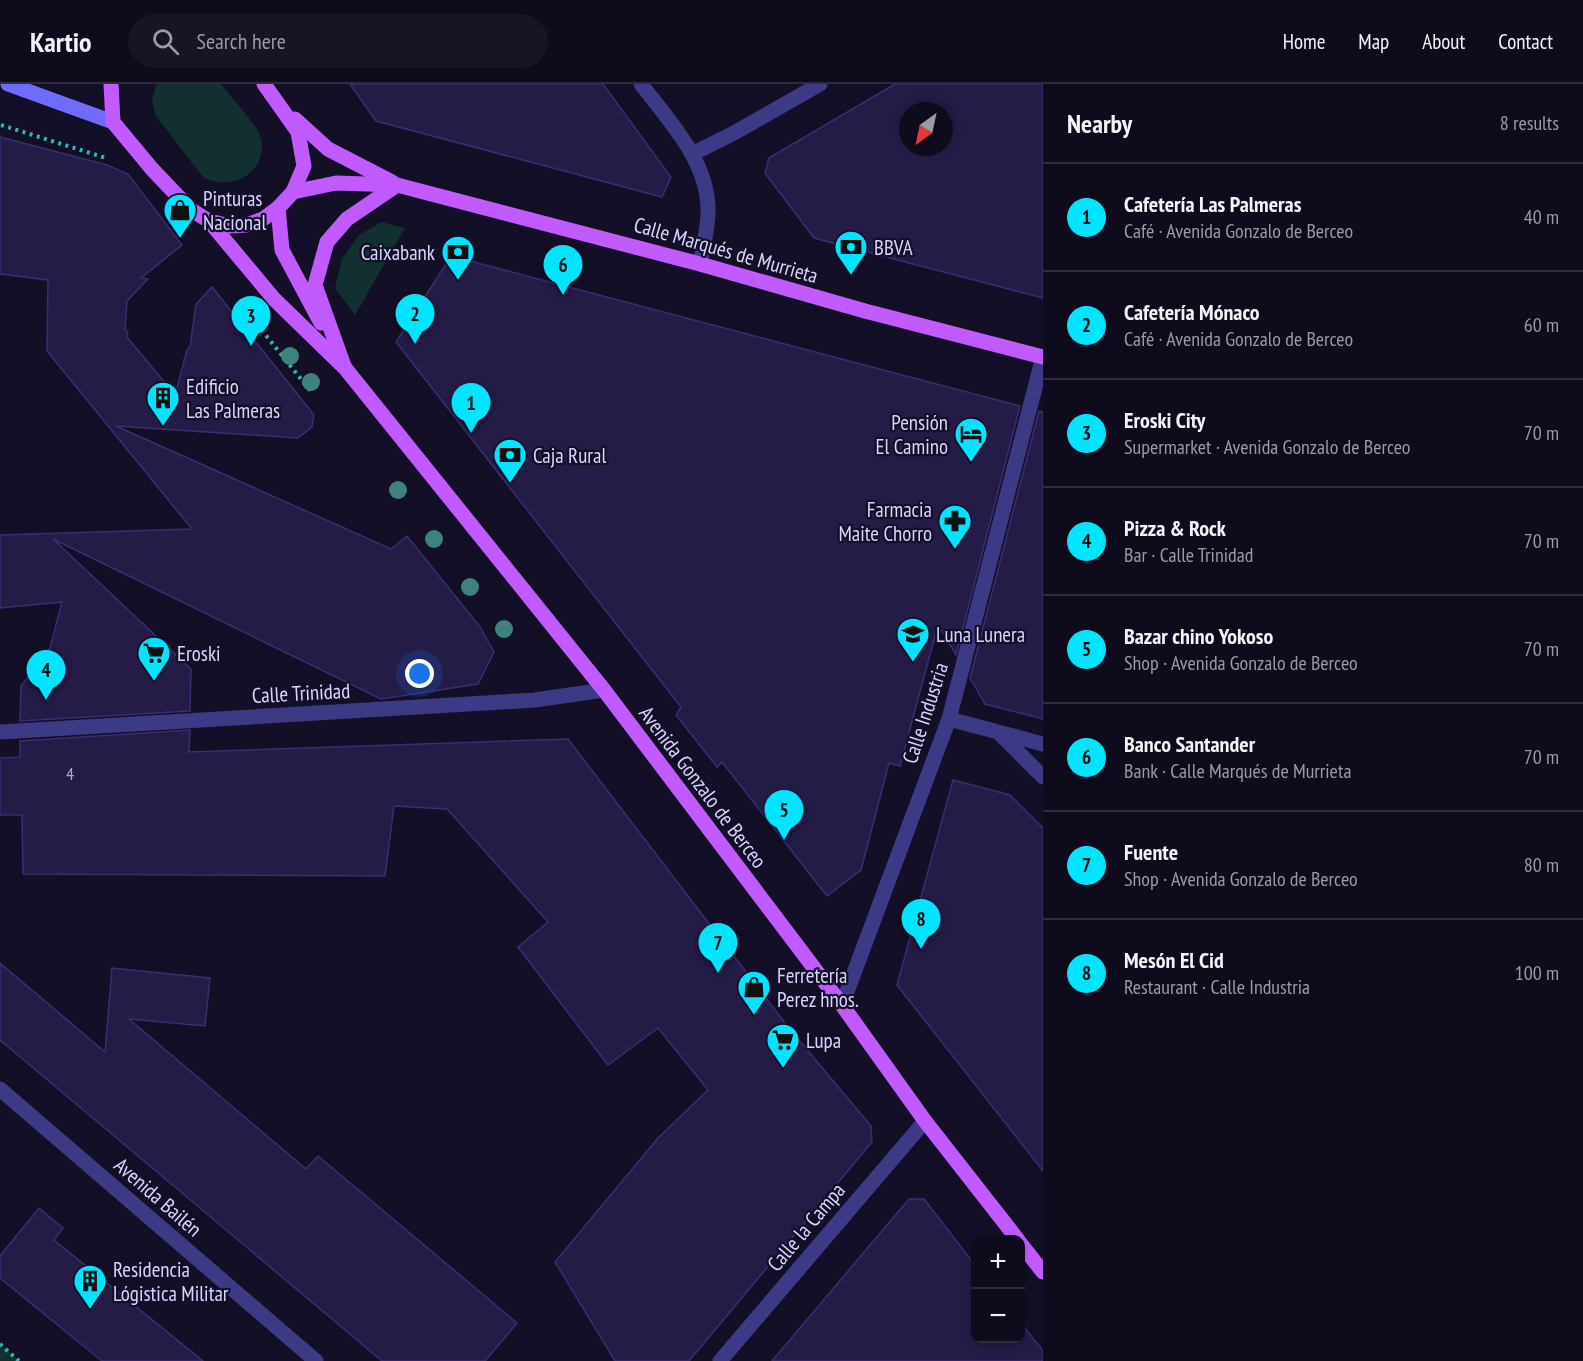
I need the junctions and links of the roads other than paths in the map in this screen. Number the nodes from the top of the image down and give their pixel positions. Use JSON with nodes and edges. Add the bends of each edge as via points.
{"nodes":[{"id":1,"x":11,"y":84,"type":"edge"},
{"id":2,"x":111,"y":84,"type":"edge"},
{"id":3,"x":264,"y":84,"type":"edge"},
{"id":4,"x":641,"y":84,"type":"edge"},
{"id":5,"x":820,"y":84,"type":"edge"},
{"id":6,"x":279,"y":105,"type":"junction"},
{"id":7,"x":113,"y":122,"type":"junction"},
{"id":8,"x":692,"y":154,"type":"junction"},
{"id":9,"x":398,"y":185,"type":"junction"},
{"id":10,"x":293,"y":192,"type":"junction"},
{"id":11,"x":278,"y":208,"type":"junction"},
{"id":12,"x":209,"y":221,"type":"junction"},
{"id":13,"x":700,"y":264,"type":"junction"},
{"id":14,"x":1043,"y":357,"type":"edge"},
{"id":15,"x":345,"y":368,"type":"junction"},
{"id":16,"x":604,"y":690,"type":"junction"},
{"id":17,"x":949,"y":719,"type":"junction"},
{"id":18,"x":997,"y":730,"type":"junction"},
{"id":19,"x":0,"y":732,"type":"edge"},
{"id":20,"x":1043,"y":744,"type":"edge"},
{"id":21,"x":1043,"y":777,"type":"edge"},
{"id":22,"x":842,"y":1005,"type":"junction"},
{"id":23,"x":0,"y":1089,"type":"edge"},
{"id":24,"x":925,"y":1121,"type":"junction"},
{"id":25,"x":1014,"y":1235,"type":"edge"},
{"id":26,"x":1025,"y":1249,"type":"edge"},
{"id":27,"x":1043,"y":1272,"type":"edge"},
{"id":28,"x":316,"y":1361,"type":"edge"},
{"id":29,"x":720,"y":1361,"type":"edge"}],
"edges":[{"from":1,"to":7,"type":"main road"},
{"from":2,"to":7,"type":"main road"},
{"from":3,"to":6,"type":"main road"},
{"from":4,"to":8,"type":"street"},
{"from":5,"to":8,"type":"street"},
{"from":6,"to":9,"type":"main road","name":"Calle Marqués de Murrieta","via":[[328,149]]},
{"from":6,"to":10,"type":"main road","via":[[298,132],[304,166]]},
{"from":7,"to":12,"type":"main road","via":[[190,209]]},
{"from":8,"to":13,"type":"street","via":[[703,175],[708,209]]},
{"from":9,"to":10,"type":"main road","name":"Calle Marqués de Murrieta","via":[[336,183]]},
{"from":9,"to":13,"type":"main road","name":"Calle Marqués de Murrieta"},
{"from":9,"to":15,"type":"main road","name":"Avenida Gonzalo de Berceo","via":[[347,219],[327,242],[315,285]]},
{"from":10,"to":11,"type":"main road"},
{"from":11,"to":12,"type":"main road","via":[[247,225]]},
{"from":11,"to":15,"type":"main road","name":"Avenida Gonzalo de Berceo","via":[[282,250]]},
{"from":12,"to":15,"type":"main road","name":"Avenida Gonzalo de Berceo","via":[[274,299]]},
{"from":13,"to":14,"type":"main road","name":"Calle Marqués de Murrieta"},
{"from":14,"to":17,"type":"street","name":"Calle Industria"},
{"from":15,"to":16,"type":"main road","name":"Avenida Gonzalo de Berceo"},
{"from":16,"to":19,"type":"street","name":"Calle Trinidad","via":[[535,700]]},
{"from":16,"to":22,"type":"main road","name":"Avenida Gonzalo de Berceo"},
{"from":17,"to":18,"type":"street"},
{"from":17,"to":22,"type":"street","name":"Calle Industria"},
{"from":18,"to":20,"type":"street"},
{"from":18,"to":21,"type":"street"},
{"from":22,"to":24,"type":"main road","name":"Avenida Gonzalo de Berceo"},
{"from":23,"to":28,"type":"street","name":"Avenida Bailén"},
{"from":24,"to":25,"type":"main road","name":"Avenida Gonzalo de Berceo"},
{"from":24,"to":29,"type":"street","name":"Calle la Campa"},
{"from":26,"to":27,"type":"main road","name":"Avenida Gonzalo de Berceo"}]}
